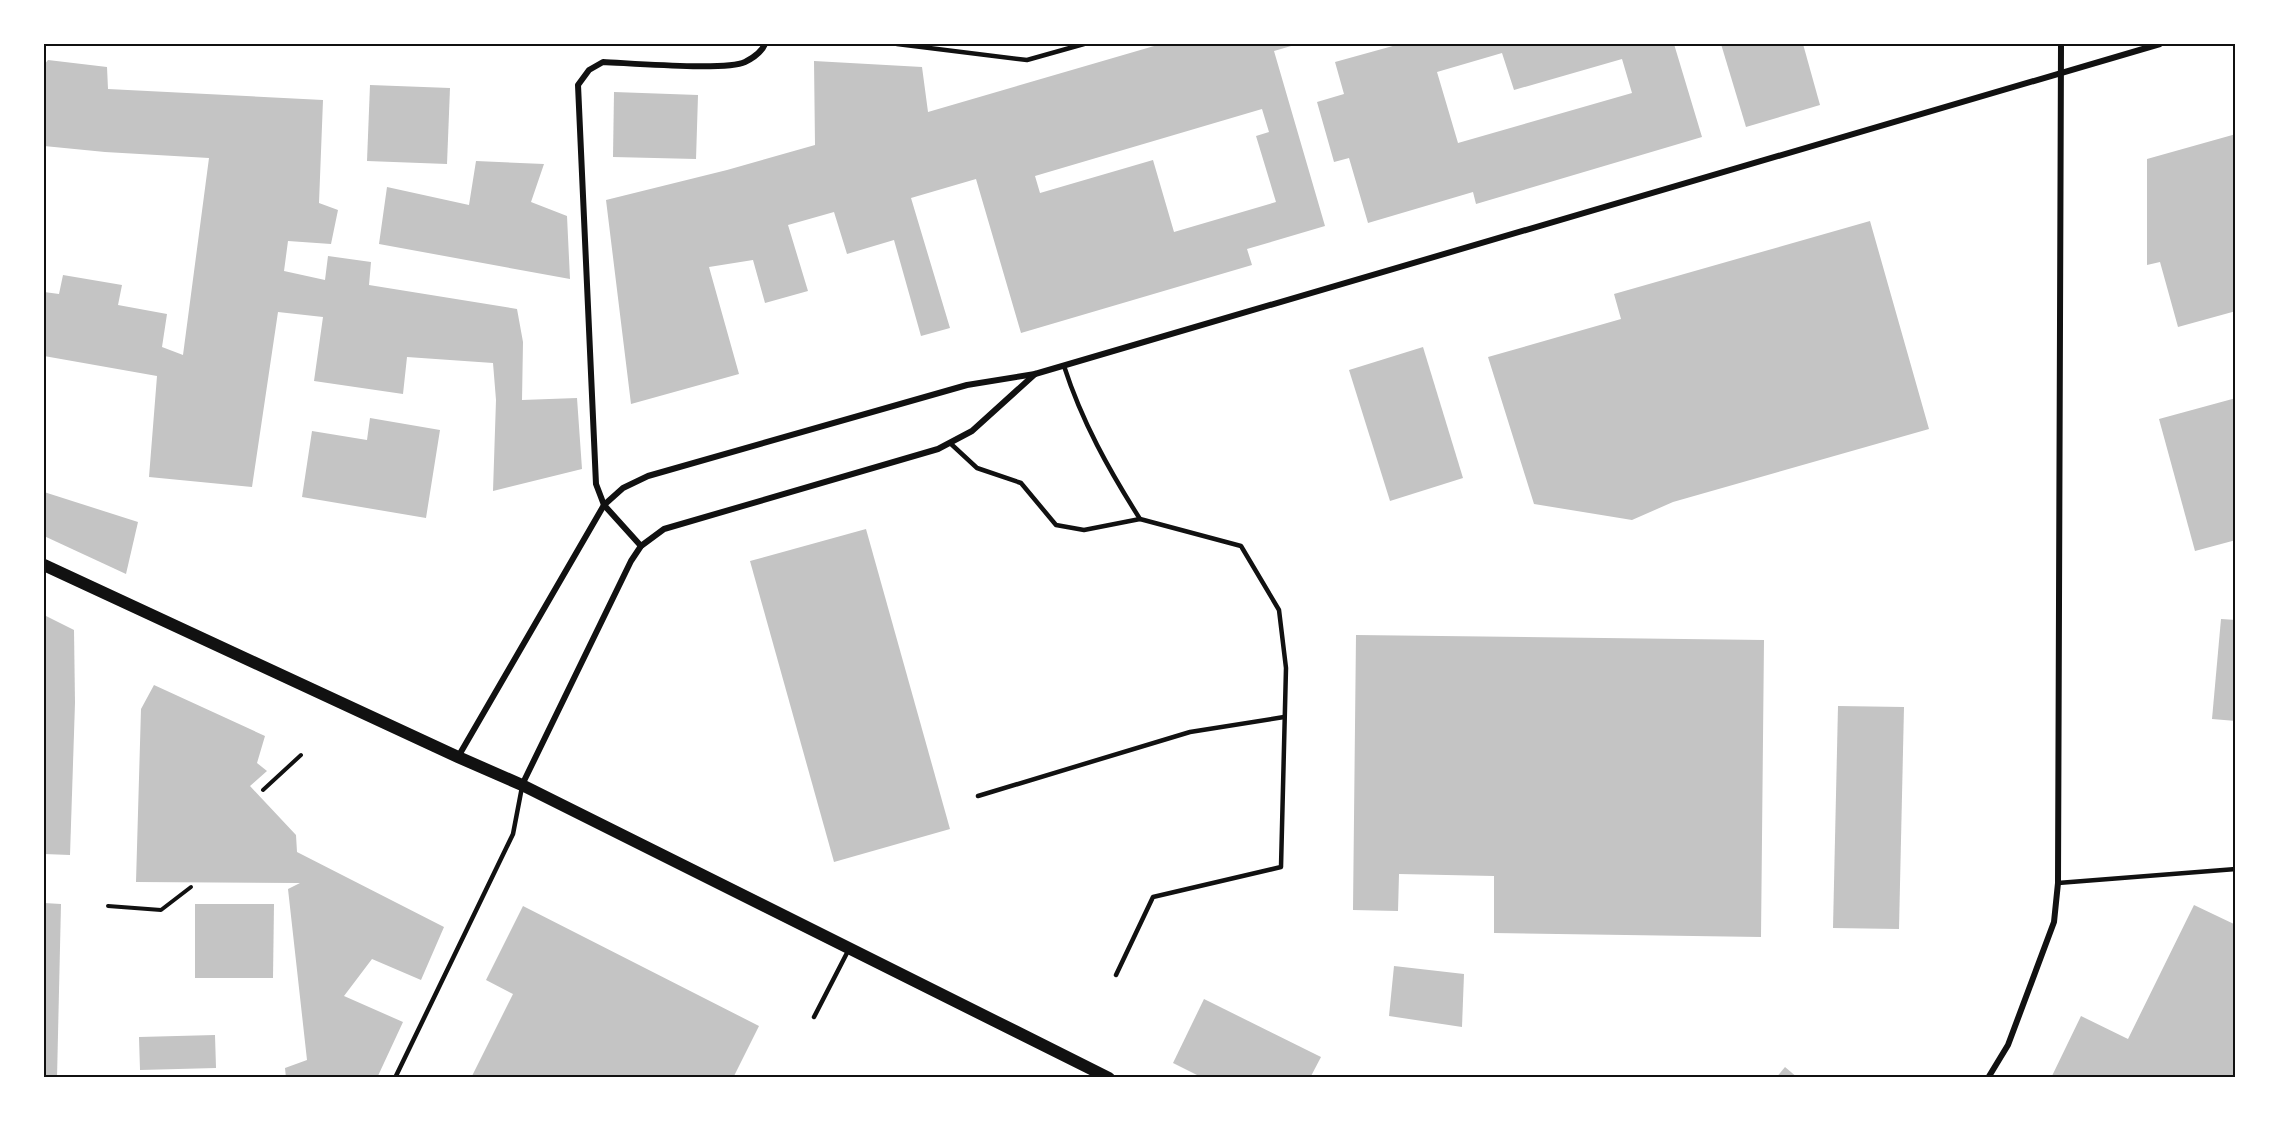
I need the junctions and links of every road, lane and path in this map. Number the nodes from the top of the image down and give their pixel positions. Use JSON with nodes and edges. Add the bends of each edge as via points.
{"nodes":[{"id":1,"x":765,"y":44,"type":"edge"},
{"id":2,"x":897,"y":44,"type":"edge"},
{"id":3,"x":1084,"y":44,"type":"edge"},
{"id":4,"x":2061,"y":44,"type":"edge"},
{"id":5,"x":2160,"y":44,"type":"edge"},
{"id":6,"x":2061,"y":71,"type":"junction"},
{"id":7,"x":1064,"y":366,"type":"junction"},
{"id":8,"x":1035,"y":374,"type":"junction"},
{"id":9,"x":950,"y":443,"type":"junction"},
{"id":10,"x":604,"y":505,"type":"junction"},
{"id":11,"x":1140,"y":519,"type":"junction"},
{"id":12,"x":641,"y":546,"type":"junction"},
{"id":13,"x":44,"y":565,"type":"edge"},
{"id":14,"x":1284,"y":717,"type":"junction"},
{"id":15,"x":301,"y":755,"type":"dead end"},
{"id":16,"x":458,"y":757,"type":"junction"},
{"id":17,"x":522,"y":784,"type":"junction"},
{"id":18,"x":263,"y":790,"type":"dead end"},
{"id":19,"x":978,"y":796,"type":"dead end"},
{"id":20,"x":2235,"y":869,"type":"edge"},
{"id":21,"x":2058,"y":883,"type":"junction"},
{"id":22,"x":191,"y":887,"type":"dead end"},
{"id":23,"x":108,"y":906,"type":"dead end"},
{"id":24,"x":849,"y":948,"type":"junction"},
{"id":25,"x":1116,"y":975,"type":"dead end"},
{"id":26,"x":814,"y":1017,"type":"dead end"},
{"id":27,"x":395,"y":1077,"type":"edge"},
{"id":28,"x":1108,"y":1077,"type":"edge"},
{"id":29,"x":1988,"y":1077,"type":"edge"}],
"edges":[{"from":1,"to":10,"type":"street","via":[[743,63],[716,66],[603,62],[589,70],[578,85],[596,484]]},
{"from":2,"to":3,"type":"lane","via":[[1028,60]]},
{"from":4,"to":6,"type":"street"},
{"from":5,"to":6,"type":"street"},
{"from":6,"to":7,"type":"street"},
{"from":6,"to":21,"type":"street"},
{"from":7,"to":8,"type":"street"},
{"from":7,"to":11,"type":"lane","via":[[1104,463]]},
{"from":8,"to":9,"type":"street","via":[[972,431]]},
{"from":8,"to":10,"type":"street","via":[[967,385],[648,476],[623,488]]},
{"from":9,"to":11,"type":"lane","via":[[977,468],[1021,483],[1056,525],[1084,530]]},
{"from":9,"to":12,"type":"street","via":[[664,529]]},
{"from":10,"to":12,"type":"street"},
{"from":10,"to":16,"type":"street"},
{"from":11,"to":14,"type":"lane","via":[[1241,546],[1279,610],[1286,668]]},
{"from":12,"to":17,"type":"street"},
{"from":13,"to":16,"type":"main road"},
{"from":14,"to":19,"type":"lane","via":[[1190,732]]},
{"from":14,"to":25,"type":"lane","via":[[1281,867],[1153,897]]},
{"from":15,"to":18,"type":"path"},
{"from":16,"to":17,"type":"main road"},
{"from":17,"to":24,"type":"main road"},
{"from":17,"to":27,"type":"lane","via":[[513,834]]},
{"from":20,"to":21,"type":"lane"},
{"from":21,"to":29,"type":"street","via":[[2054,922],[2008,1045]]},
{"from":22,"to":23,"type":"path","via":[[161,910]]},
{"from":24,"to":26,"type":"lane"},
{"from":24,"to":28,"type":"main road"}]}
